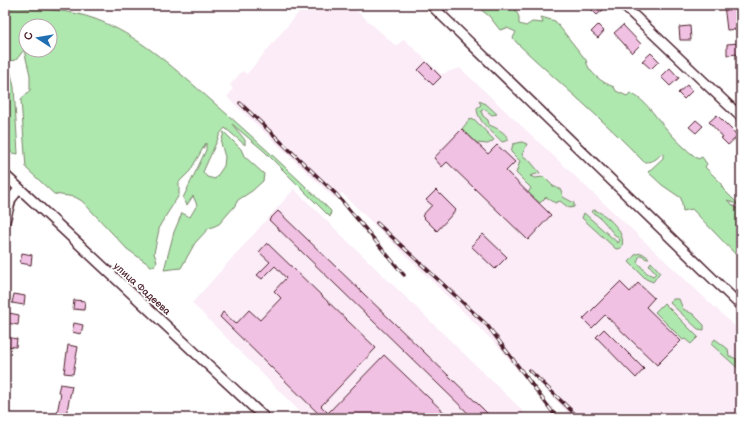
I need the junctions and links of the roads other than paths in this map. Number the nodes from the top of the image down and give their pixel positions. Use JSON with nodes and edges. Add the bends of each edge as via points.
{"nodes":[{"id":1,"x":431,"y":5,"type":"edge"},
{"id":2,"x":624,"y":5,"type":"edge"},
{"id":3,"x":741,"y":117,"type":"edge"},
{"id":4,"x":5,"y":175,"type":"edge"},
{"id":5,"x":19,"y":190,"type":"junction"},
{"id":6,"x":5,"y":221,"type":"edge"},
{"id":7,"x":741,"y":306,"type":"edge"},
{"id":8,"x":265,"y":418,"type":"edge"}],
"edges":[{"from":1,"to":7,"type":"street"},
{"from":2,"to":3,"type":"street"},
{"from":4,"to":5,"type":"street","name":"улица Фадеева"},
{"from":5,"to":6,"type":"street","via":[[11,199]]},
{"from":5,"to":8,"type":"street","name":"улица Фадеева"}]}
